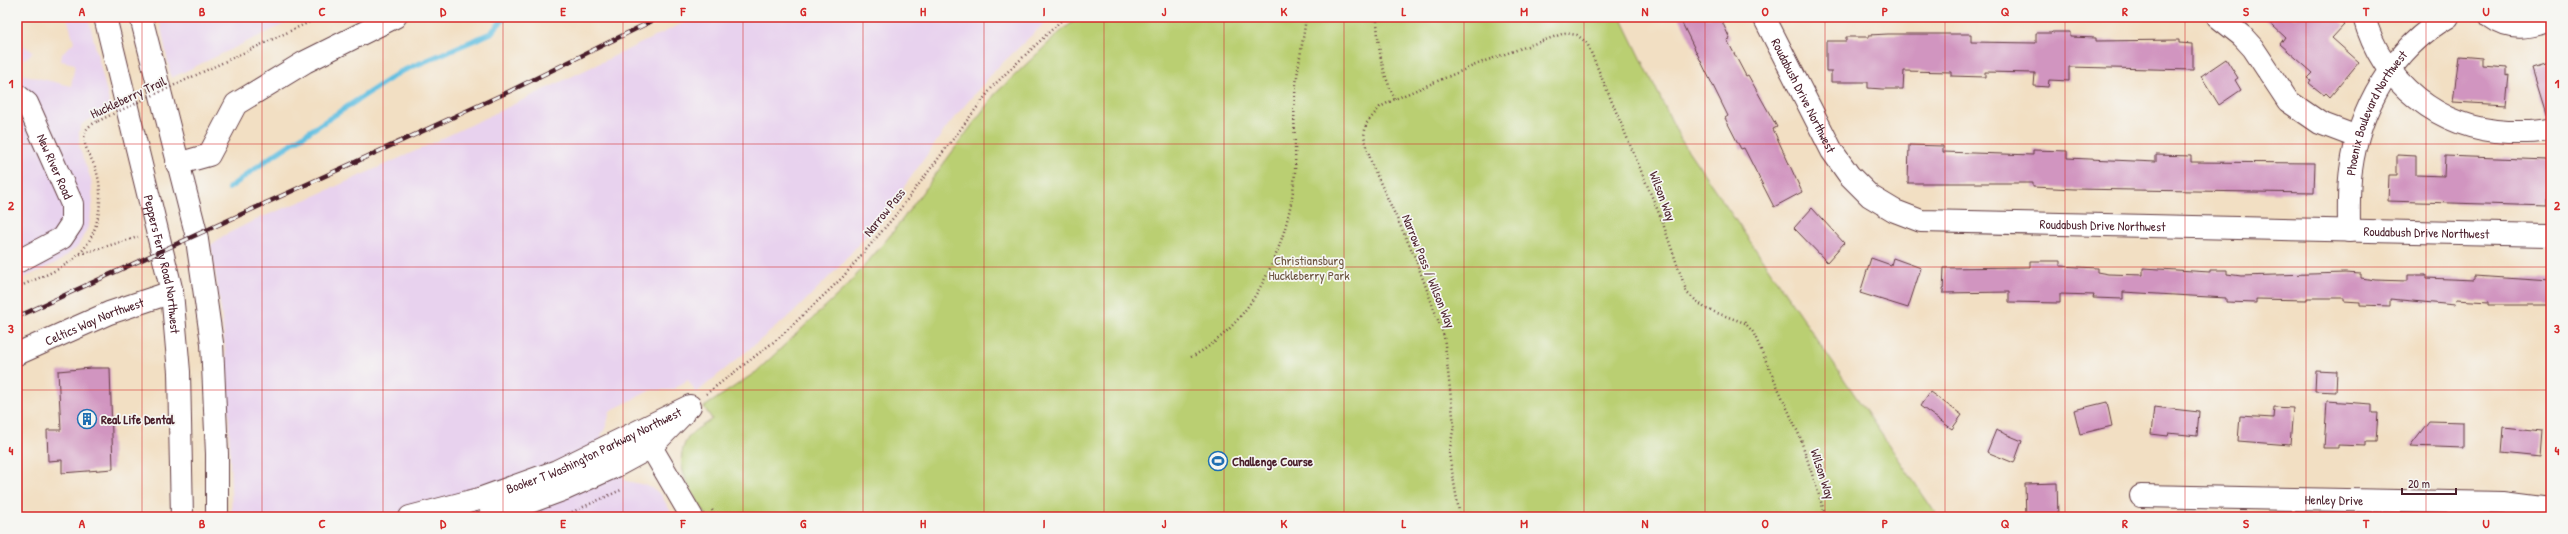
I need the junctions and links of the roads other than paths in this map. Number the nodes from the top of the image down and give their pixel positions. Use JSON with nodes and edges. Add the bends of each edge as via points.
{"nodes":[{"id":1,"x":104,"y":17,"type":"edge"},
{"id":2,"x":141,"y":17,"type":"edge"},
{"id":3,"x":395,"y":17,"type":"edge"},
{"id":4,"x":2218,"y":17,"type":"edge"},
{"id":5,"x":2364,"y":17,"type":"edge"},
{"id":6,"x":2448,"y":17,"type":"edge"},
{"id":7,"x":2491,"y":17,"type":"edge"},
{"id":8,"x":1770,"y":19,"type":"edge"},
{"id":9,"x":2551,"y":20,"type":"edge"},
{"id":10,"x":2389,"y":71,"type":"junction"},
{"id":11,"x":17,"y":95,"type":"edge"},
{"id":12,"x":2551,"y":129,"type":"edge"},
{"id":13,"x":2357,"y":137,"type":"junction"},
{"id":14,"x":177,"y":164,"type":"junction"},
{"id":15,"x":2349,"y":231,"type":"junction"},
{"id":16,"x":2551,"y":235,"type":"edge"},
{"id":17,"x":17,"y":262,"type":"edge"},
{"id":18,"x":172,"y":292,"type":"junction"},
{"id":19,"x":17,"y":354,"type":"edge"},
{"id":20,"x":640,"y":429,"type":"junction"},
{"id":21,"x":651,"y":447,"type":"junction"},
{"id":22,"x":2141,"y":496,"type":"dead end"},
{"id":23,"x":2363,"y":509,"type":"edge"},
{"id":24,"x":2551,"y":509,"type":"edge"},
{"id":25,"x":182,"y":517,"type":"edge"},
{"id":26,"x":217,"y":517,"type":"edge"},
{"id":27,"x":410,"y":517,"type":"edge"},
{"id":28,"x":489,"y":517,"type":"edge"},
{"id":29,"x":692,"y":517,"type":"edge"}],
"edges":[{"from":1,"to":18,"type":"street","name":"Peppers Ferry Road Northwest"},
{"from":2,"to":14,"type":"street"},
{"from":3,"to":14,"type":"street","via":[[305,62],[236,104],[209,155]]},
{"from":4,"to":13,"type":"street","via":[[2253,48],[2288,101],[2320,122]]},
{"from":5,"to":10,"type":"street","via":[[2369,36]]},
{"from":6,"to":10,"type":"street","name":"Phoenix Boulevard Northwest","via":[[2406,50]]},
{"from":7,"to":9,"type":"street","via":[[2501,24],[2517,28]]},
{"from":8,"to":15,"type":"street","name":"Roudabush Drive Northwest","via":[[1832,151],[1848,175],[1870,196],[1895,212],[1921,221]]},
{"from":10,"to":12,"type":"street","via":[[2419,100],[2456,122],[2498,131]]},
{"from":10,"to":13,"type":"street","name":"Phoenix Boulevard Northwest","via":[[2367,109]]},
{"from":11,"to":17,"type":"street","name":"New River Road","via":[[27,103],[72,204],[72,223],[62,238]]},
{"from":13,"to":15,"type":"street","name":"Phoenix Boulevard Northwest","via":[[2351,170]]},
{"from":14,"to":26,"type":"street","via":[[196,233],[212,343]]},
{"from":15,"to":16,"type":"street","name":"Roudabush Drive Northwest"},
{"from":18,"to":19,"type":"street","name":"Celtics Way Northwest","via":[[109,313]]},
{"from":18,"to":25,"type":"street","name":"Peppers Ferry Road Northwest","via":[[179,372]]},
{"from":20,"to":21,"type":"street"},
{"from":20,"to":21,"type":"street","name":"Booker T Washington Parkway Northwest","via":[[690,406]]},
{"from":20,"to":27,"type":"street","name":"Booker T Washington Parkway Northwest","via":[[557,470],[479,499]]},
{"from":21,"to":28,"type":"street","name":"Booker T Washington Parkway Northwest","via":[[565,489]]},
{"from":21,"to":29,"type":"street"},
{"from":22,"to":23,"type":"street","name":"Henley Drive"},
{"from":23,"to":24,"type":"street","name":"Henley Drive","via":[[2503,503]]}]}
